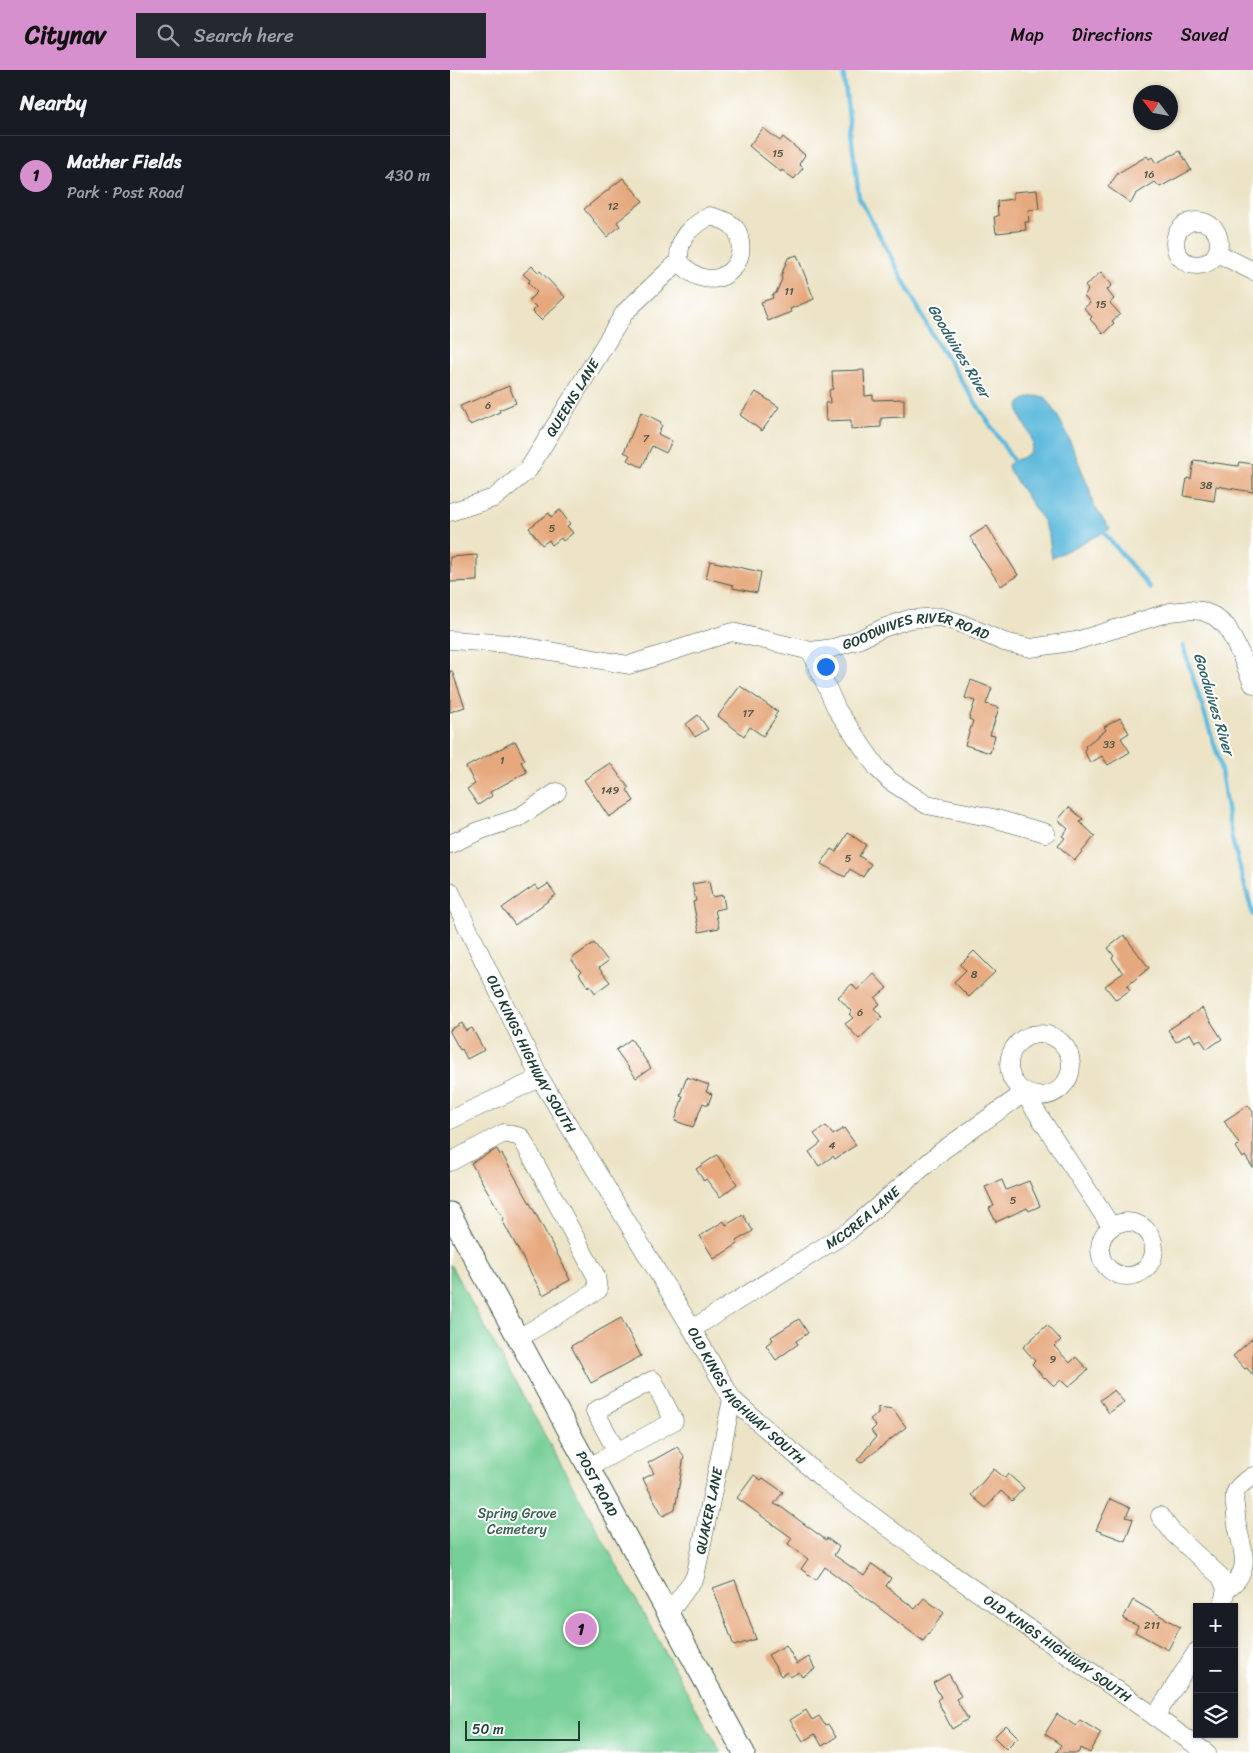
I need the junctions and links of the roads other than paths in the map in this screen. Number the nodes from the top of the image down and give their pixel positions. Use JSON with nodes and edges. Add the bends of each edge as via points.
{"nodes":[{"id":1,"x":1216,"y":254,"type":"dead end"},
{"id":2,"x":678,"y":261,"type":"dead end"},
{"id":3,"x":1253,"y":271,"type":"edge"},
{"id":4,"x":450,"y":512,"type":"edge"},
{"id":5,"x":450,"y":640,"type":"edge"},
{"id":6,"x":811,"y":651,"type":"junction"},
{"id":7,"x":1253,"y":684,"type":"edge"},
{"id":8,"x":557,"y":792,"type":"dead end"},
{"id":9,"x":1046,"y":833,"type":"dead end"},
{"id":10,"x":450,"y":844,"type":"edge"},
{"id":11,"x":450,"y":890,"type":"edge"},
{"id":12,"x":540,"y":1078,"type":"junction"},
{"id":13,"x":450,"y":1120,"type":"edge"},
{"id":14,"x":450,"y":1162,"type":"edge"},
{"id":15,"x":450,"y":1213,"type":"edge"},
{"id":16,"x":1111,"y":1226,"type":"dead end"},
{"id":17,"x":692,"y":1329,"type":"junction"},
{"id":18,"x":519,"y":1338,"type":"junction"},
{"id":19,"x":732,"y":1399,"type":"junction"},
{"id":20,"x":617,"y":1452,"type":"junction"},
{"id":21,"x":589,"y":1467,"type":"junction"},
{"id":22,"x":1253,"y":1476,"type":"edge"},
{"id":23,"x":1160,"y":1516,"type":"dead end"},
{"id":24,"x":1226,"y":1590,"type":"junction"},
{"id":25,"x":1223,"y":1603,"type":"edge"},
{"id":26,"x":669,"y":1613,"type":"junction"},
{"id":27,"x":1193,"y":1657,"type":"edge"},
{"id":28,"x":1155,"y":1717,"type":"junction"},
{"id":29,"x":744,"y":1753,"type":"edge"},
{"id":30,"x":1207,"y":1753,"type":"edge"}],
"edges":[{"from":1,"to":3,"type":"street"},
{"from":2,"to":4,"type":"street","name":"QUEENS LANE","via":[[625,312],[528,470],[494,498]]},
{"from":5,"to":6,"type":"street","name":"GOODWIVES RIVER ROAD","via":[[510,644],[629,665],[732,632]]},
{"from":6,"to":7,"type":"street","name":"GOODWIVES RIVER ROAD","via":[[833,648],[883,628],[928,617],[941,617],[1004,642],[1031,648],[1076,641],[1170,612],[1196,611],[1214,616],[1227,627]]},
{"from":6,"to":9,"type":"street","via":[[838,710],[878,769],[890,780],[927,805]]},
{"from":8,"to":10,"type":"street","via":[[518,818]]},
{"from":11,"to":12,"type":"street","name":"OLD KINGS HIGHWAY SOUTH"},
{"from":12,"to":13,"type":"street"},
{"from":12,"to":17,"type":"street","name":"OLD KINGS HIGHWAY SOUTH"},
{"from":14,"to":18,"type":"street","via":[[504,1133],[521,1137],[596,1276],[598,1290]]},
{"from":15,"to":18,"type":"main road","name":"POST ROAD"},
{"from":16,"to":17,"type":"street","name":"MCCREA LANE","via":[[1024,1093],[943,1150],[849,1232]]},
{"from":17,"to":19,"type":"street","name":"OLD KINGS HIGHWAY SOUTH"},
{"from":18,"to":21,"type":"main road","name":"POST ROAD"},
{"from":19,"to":26,"type":"street","name":"QUAKER LANE","via":[[695,1577]]},
{"from":19,"to":28,"type":"street","name":"OLD KINGS HIGHWAY SOUTH","via":[[824,1479],[936,1563]]},
{"from":20,"to":20,"type":"street","via":[[674,1420],[653,1380],[595,1412]]},
{"from":20,"to":21,"type":"street"},
{"from":21,"to":26,"type":"main road","name":"POST ROAD"},
{"from":22,"to":24,"type":"street","via":[[1236,1489],[1234,1498],[1246,1566],[1240,1578]]},
{"from":23,"to":24,"type":"street","via":[[1174,1534],[1221,1577]]},
{"from":24,"to":25,"type":"street"},
{"from":26,"to":29,"type":"main road","name":"POST ROAD"},
{"from":27,"to":28,"type":"street"},
{"from":28,"to":30,"type":"street","name":"OLD KINGS HIGHWAY SOUTH"}]}
